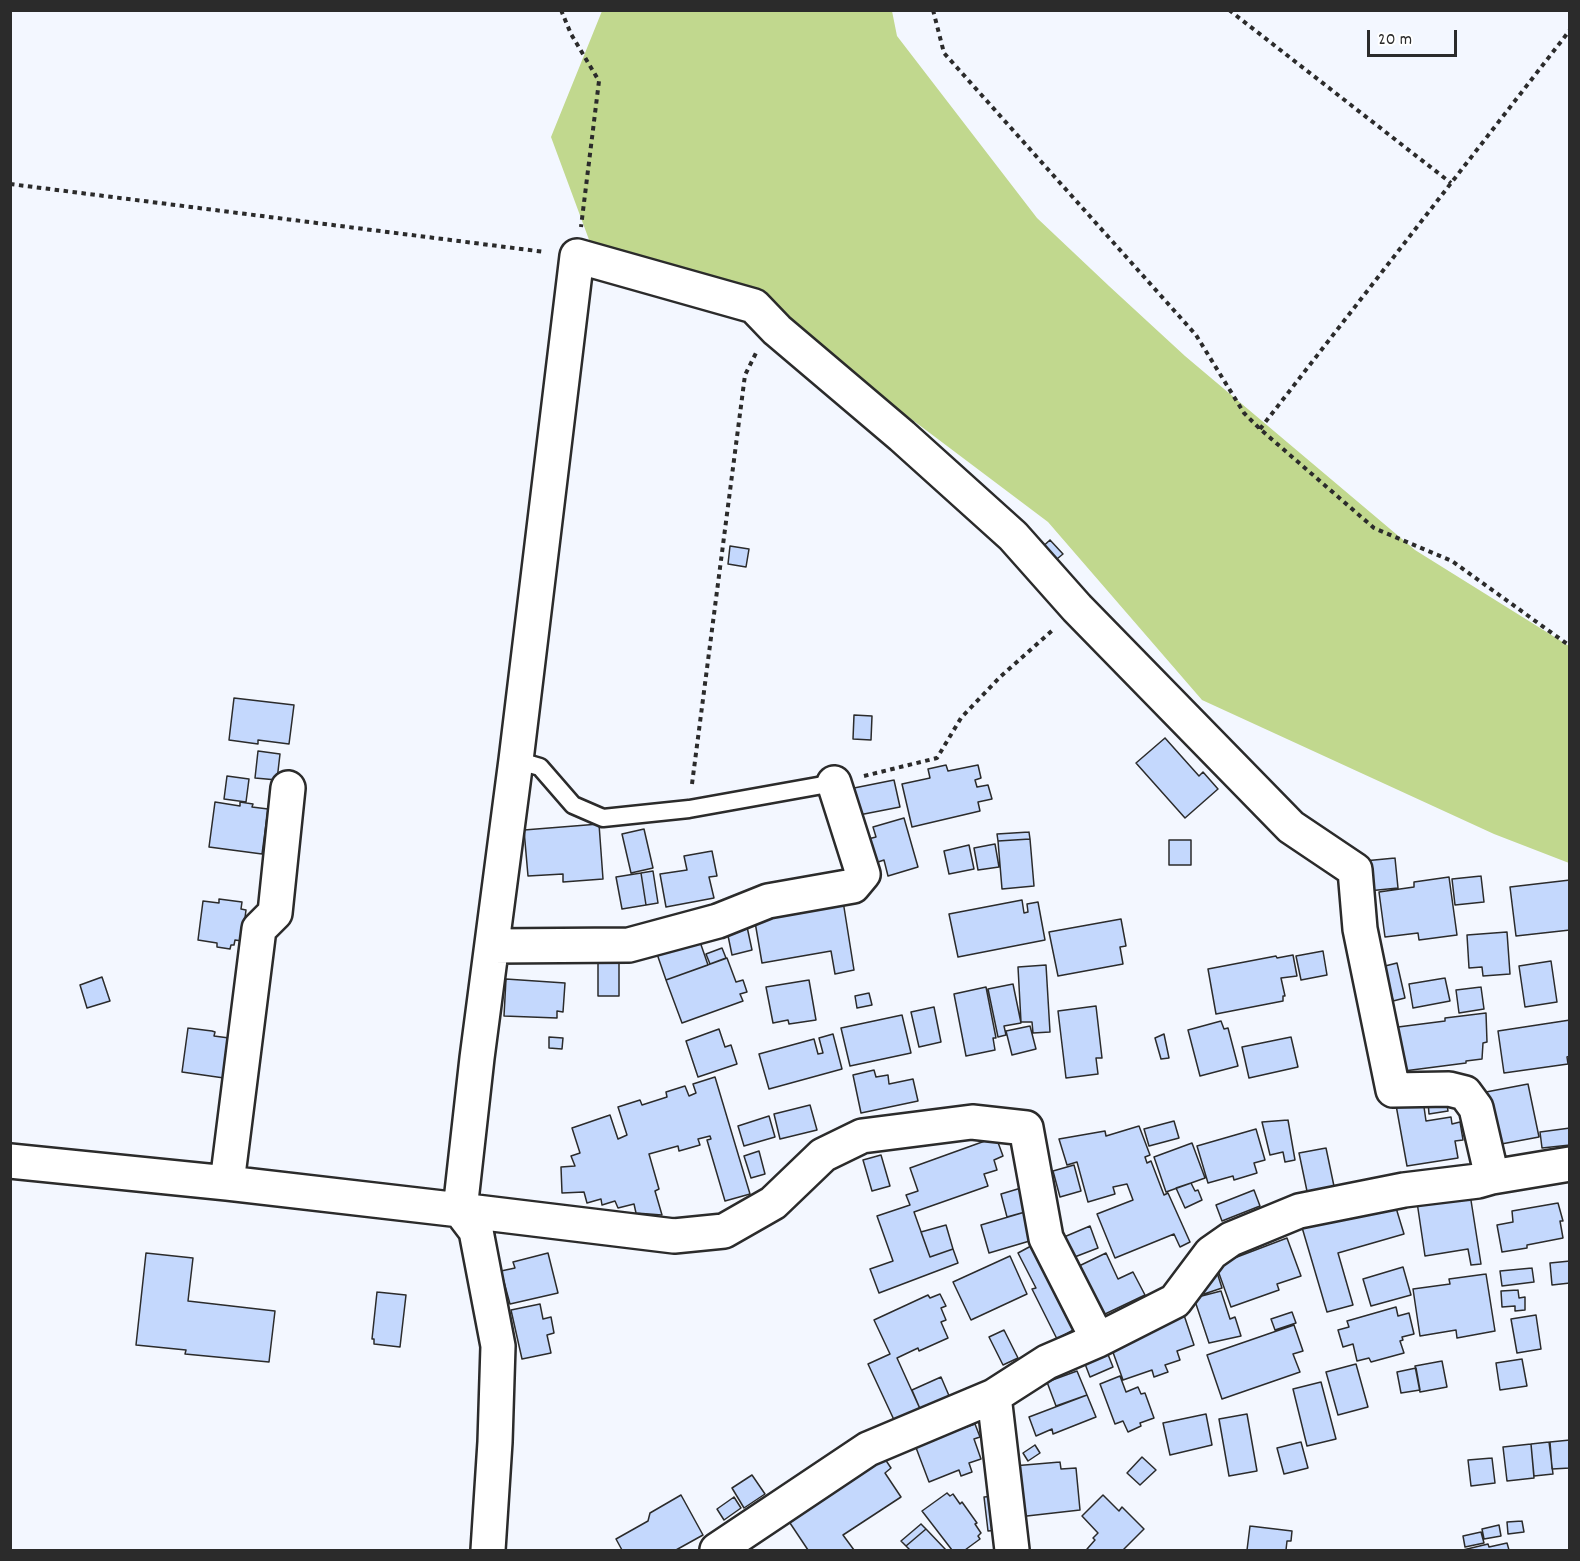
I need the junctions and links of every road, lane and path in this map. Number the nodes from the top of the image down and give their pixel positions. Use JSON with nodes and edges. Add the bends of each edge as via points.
{"nodes":[{"id":1,"x":561,"y":10,"type":"edge"},
{"id":2,"x":933,"y":10,"type":"edge"},
{"id":3,"x":1229,"y":10,"type":"edge"},
{"id":4,"x":1569,"y":30,"type":"edge"},
{"id":5,"x":1451,"y":183,"type":"junction"},
{"id":6,"x":10,"y":184,"type":"edge"},
{"id":7,"x":578,"y":256,"type":"junction"},
{"id":8,"x":777,"y":330,"type":"junction"},
{"id":9,"x":1260,"y":429,"type":"junction"},
{"id":10,"x":1077,"y":608,"type":"junction"},
{"id":11,"x":1569,"y":646,"type":"edge"},
{"id":12,"x":516,"y":760,"type":"junction"},
{"id":13,"x":834,"y":783,"type":"junction"},
{"id":14,"x":288,"y":788,"type":"dead end"},
{"id":15,"x":689,"y":809,"type":"junction"},
{"id":16,"x":493,"y":946,"type":"junction"},
{"id":17,"x":10,"y":1161,"type":"edge"},
{"id":18,"x":1569,"y":1164,"type":"edge"},
{"id":19,"x":1492,"y":1177,"type":"junction"},
{"id":20,"x":227,"y":1184,"type":"junction"},
{"id":21,"x":460,"y":1210,"type":"junction"},
{"id":22,"x":1098,"y":1340,"type":"junction"},
{"id":23,"x":994,"y":1396,"type":"junction"},
{"id":24,"x":488,"y":1551,"type":"edge"},
{"id":25,"x":717,"y":1551,"type":"edge"},
{"id":26,"x":1012,"y":1551,"type":"edge"}],
"edges":[{"from":1,"to":7,"type":"path","via":[[599,81]]},
{"from":2,"to":9,"type":"path","via":[[944,53],[1196,335],[1245,413]]},
{"from":3,"to":5,"type":"path"},
{"from":4,"to":5,"type":"path"},
{"from":5,"to":9,"type":"path"},
{"from":6,"to":7,"type":"path"},
{"from":7,"to":8,"type":"street","via":[[754,306]]},
{"from":7,"to":12,"type":"street"},
{"from":8,"to":10,"type":"street","via":[[1013,536]]},
{"from":8,"to":15,"type":"path","via":[[756,353],[745,375]]},
{"from":9,"to":11,"type":"path","via":[[1374,528],[1452,561]]},
{"from":10,"to":13,"type":"path","via":[[961,718],[937,758]]},
{"from":10,"to":19,"type":"street","via":[[1291,826],[1355,870],[1360,930],[1393,1090],[1449,1089],[1465,1093],[1476,1108]]},
{"from":12,"to":15,"type":"lane","via":[[540,767],[573,806],[603,818]]},
{"from":12,"to":16,"type":"street"},
{"from":13,"to":15,"type":"lane"},
{"from":13,"to":16,"type":"street","via":[[863,874],[853,886],[768,901],[717,921],[629,945]]},
{"from":14,"to":20,"type":"street","via":[[275,913],[259,929]]},
{"from":16,"to":21,"type":"street"},
{"from":17,"to":20,"type":"street"},
{"from":18,"to":19,"type":"street"},
{"from":19,"to":22,"type":"street","via":[[1299,1211],[1231,1239],[1211,1252],[1175,1300]]},
{"from":20,"to":21,"type":"street"},
{"from":21,"to":22,"type":"street","via":[[674,1236],[724,1231],[773,1203],[823,1155],[862,1136],[972,1122],[1026,1128],[1046,1238]]},
{"from":21,"to":24,"type":"street","via":[[476,1232],[498,1346]]},
{"from":22,"to":23,"type":"street","via":[[1047,1362]]},
{"from":23,"to":25,"type":"street","via":[[868,1449]]},
{"from":23,"to":26,"type":"street"}]}
